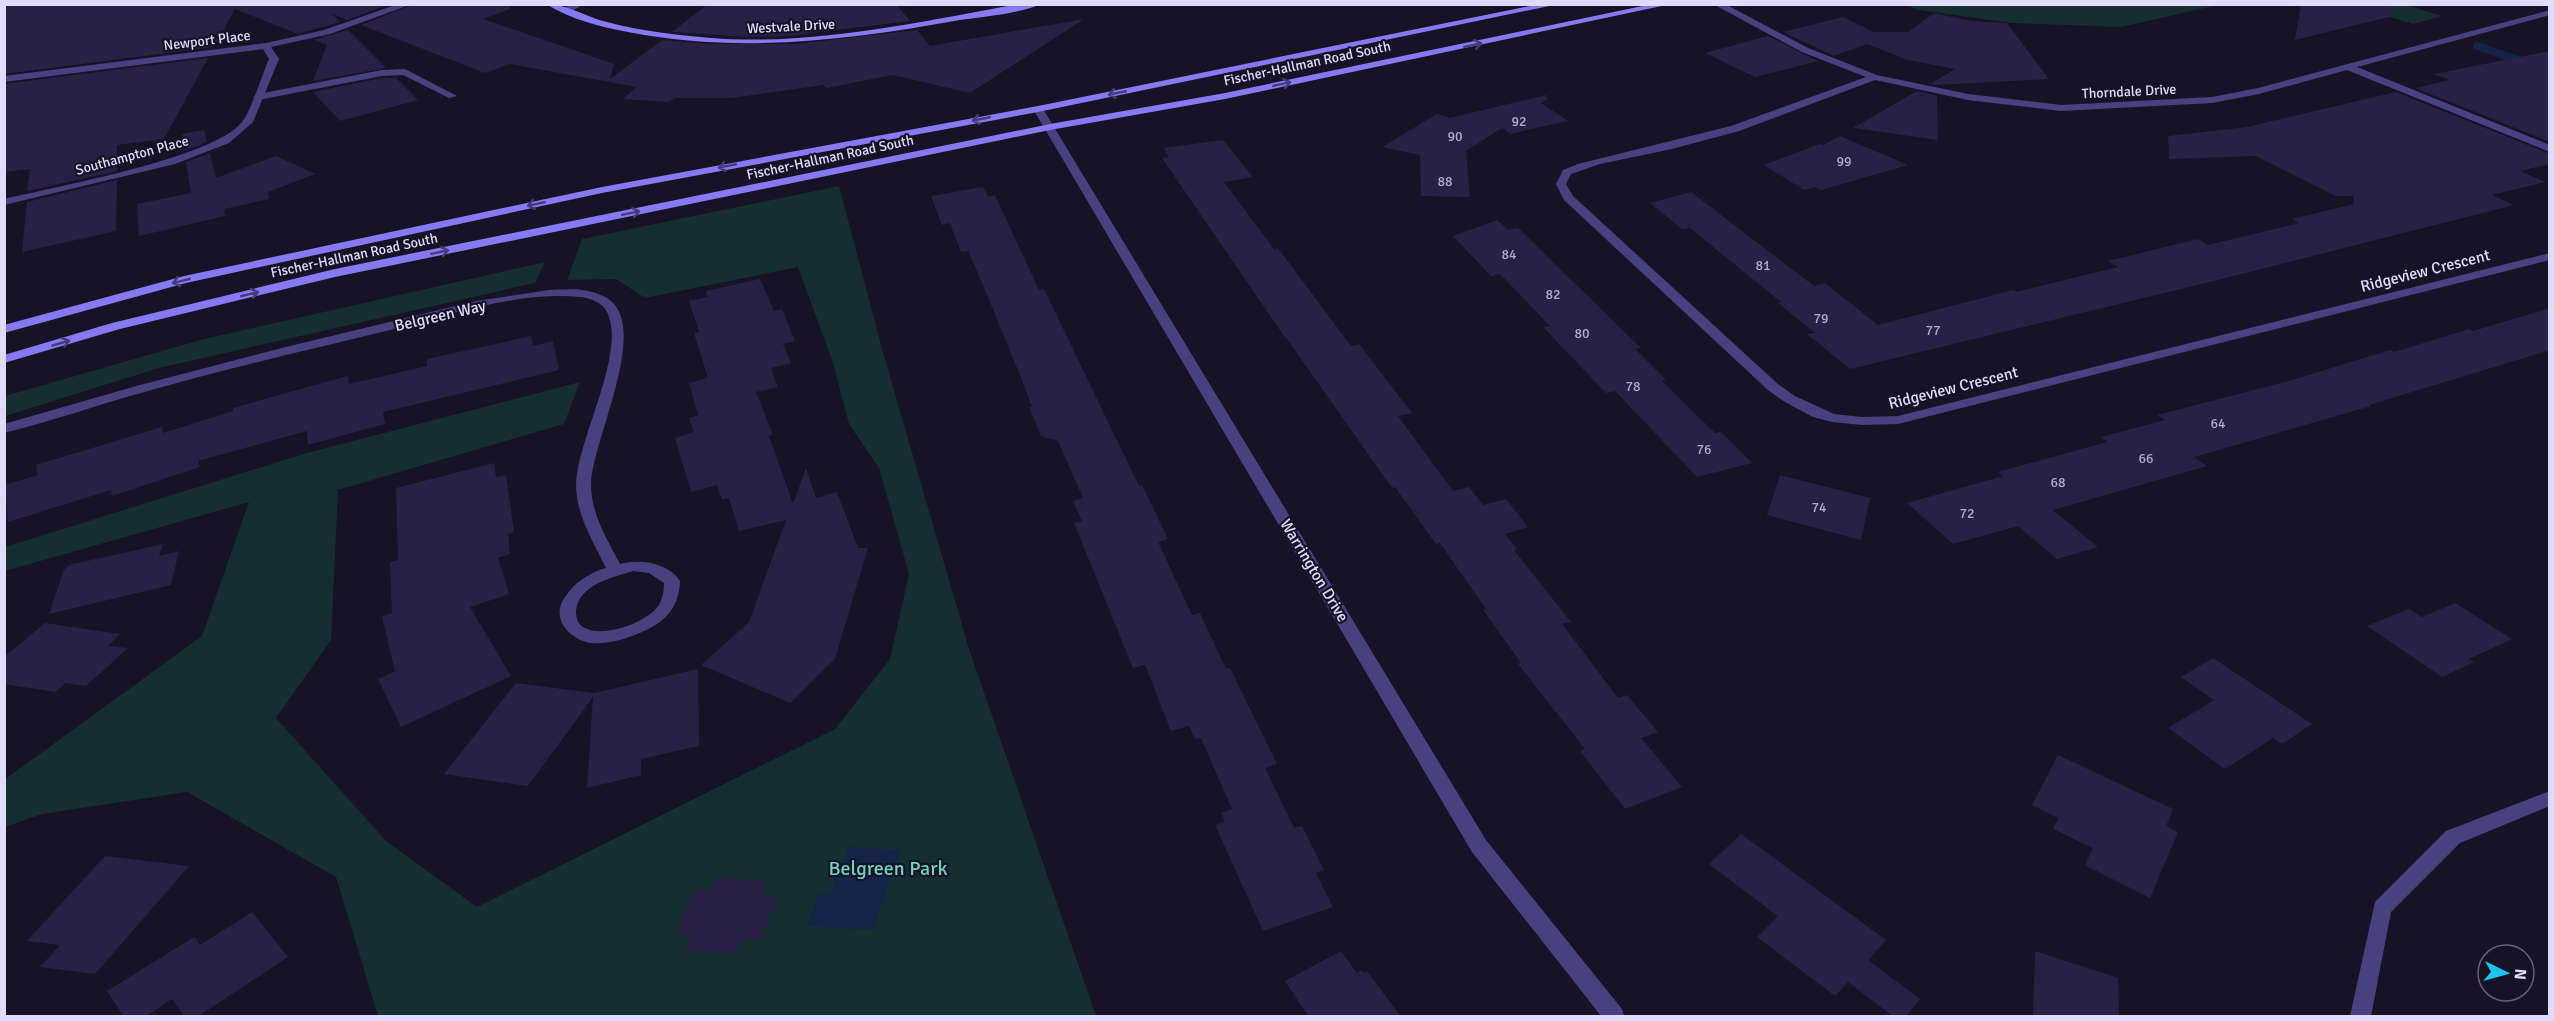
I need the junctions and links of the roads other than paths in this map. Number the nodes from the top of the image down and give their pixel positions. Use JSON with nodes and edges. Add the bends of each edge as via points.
{"nodes":[{"id":1,"x":408,"y":4,"type":"edge"},
{"id":2,"x":550,"y":4,"type":"edge"},
{"id":3,"x":580,"y":4,"type":"edge"},
{"id":4,"x":1555,"y":4,"type":"edge"},
{"id":5,"x":1667,"y":4,"type":"edge"},
{"id":6,"x":1718,"y":4,"type":"edge"},
{"id":7,"x":1030,"y":5,"type":"edge"},
{"id":8,"x":567,"y":10,"type":"junction"},
{"id":9,"x":2550,"y":12,"type":"edge"},
{"id":10,"x":266,"y":46,"type":"junction"},
{"id":11,"x":2348,"y":67,"type":"junction"},
{"id":12,"x":1874,"y":77,"type":"junction"},
{"id":13,"x":4,"y":79,"type":"edge"},
{"id":14,"x":452,"y":96,"type":"dead end"},
{"id":15,"x":258,"y":97,"type":"junction"},
{"id":16,"x":1038,"y":109,"type":"junction"},
{"id":17,"x":1050,"y":128,"type":"junction"},
{"id":18,"x":2550,"y":148,"type":"edge"},
{"id":19,"x":4,"y":202,"type":"edge"},
{"id":20,"x":2550,"y":256,"type":"edge"},
{"id":21,"x":4,"y":329,"type":"edge"},
{"id":22,"x":4,"y":359,"type":"edge"},
{"id":23,"x":4,"y":429,"type":"edge"},
{"id":24,"x":614,"y":569,"type":"junction"},
{"id":25,"x":2550,"y":798,"type":"edge"},
{"id":26,"x":1614,"y":1017,"type":"edge"},
{"id":27,"x":2360,"y":1017,"type":"edge"}],
"edges":[{"from":1,"to":10,"type":"street","name":"Newport Place","via":[[327,32]]},
{"from":2,"to":8,"type":"main road","name":"Westvale Drive"},
{"from":3,"to":8,"type":"street"},
{"from":4,"to":16,"type":"main road","name":"Fischer-Hallman Road South","one_way":true},
{"from":17,"to":5,"type":"main road","name":"Fischer-Hallman Road South","one_way":true,"via":[[1225,96]]},
{"from":6,"to":12,"type":"street","name":"Thorndale Drive","via":[[1805,50]]},
{"from":7,"to":8,"type":"main road","name":"Westvale Drive","via":[[903,29],[770,42],[707,41],[662,35],[605,25]]},
{"from":9,"to":11,"type":"street","name":"Thorndale Drive"},
{"from":10,"to":13,"type":"street","name":"Newport Place"},
{"from":10,"to":15,"type":"street","name":"Southampton Place","via":[[274,59]]},
{"from":11,"to":12,"type":"street","name":"Thorndale Drive","via":[[2212,100],[2061,108],[1968,97]]},
{"from":11,"to":18,"type":"street"},
{"from":12,"to":20,"type":"street","name":"Ridgeview Crescent","via":[[1754,124],[1588,163],[1567,172],[1561,184],[1568,198],[1774,388],[1798,406],[1825,416],[1860,423],[1898,420]]},
{"from":14,"to":15,"type":"street","via":[[405,72]]},
{"from":15,"to":19,"type":"street","name":"Southampton Place","via":[[248,122],[207,150]]},
{"from":16,"to":17,"type":"street","name":"Warrington Drive"},
{"from":16,"to":21,"type":"main road","name":"Fischer-Hallman Road South","one_way":true,"via":[[602,190],[184,280]]},
{"from":22,"to":17,"type":"main road","name":"Fischer-Hallman Road South","one_way":true,"via":[[116,326],[335,273]]},
{"from":17,"to":26,"type":"street","name":"Warrington Drive","via":[[1479,846]]},
{"from":23,"to":24,"type":"street","name":"Belgreen Way","via":[[259,357],[446,313],[525,296],[590,295],[605,300],[614,315],[619,345],[585,466],[586,507]]},
{"from":24,"to":24,"type":"street","via":[[578,589],[568,601],[566,620],[584,635],[615,636],[630,632],[667,608],[672,581],[664,572],[650,567]]},
{"from":25,"to":27,"type":"street","via":[[2453,837],[2382,909]]}]}
